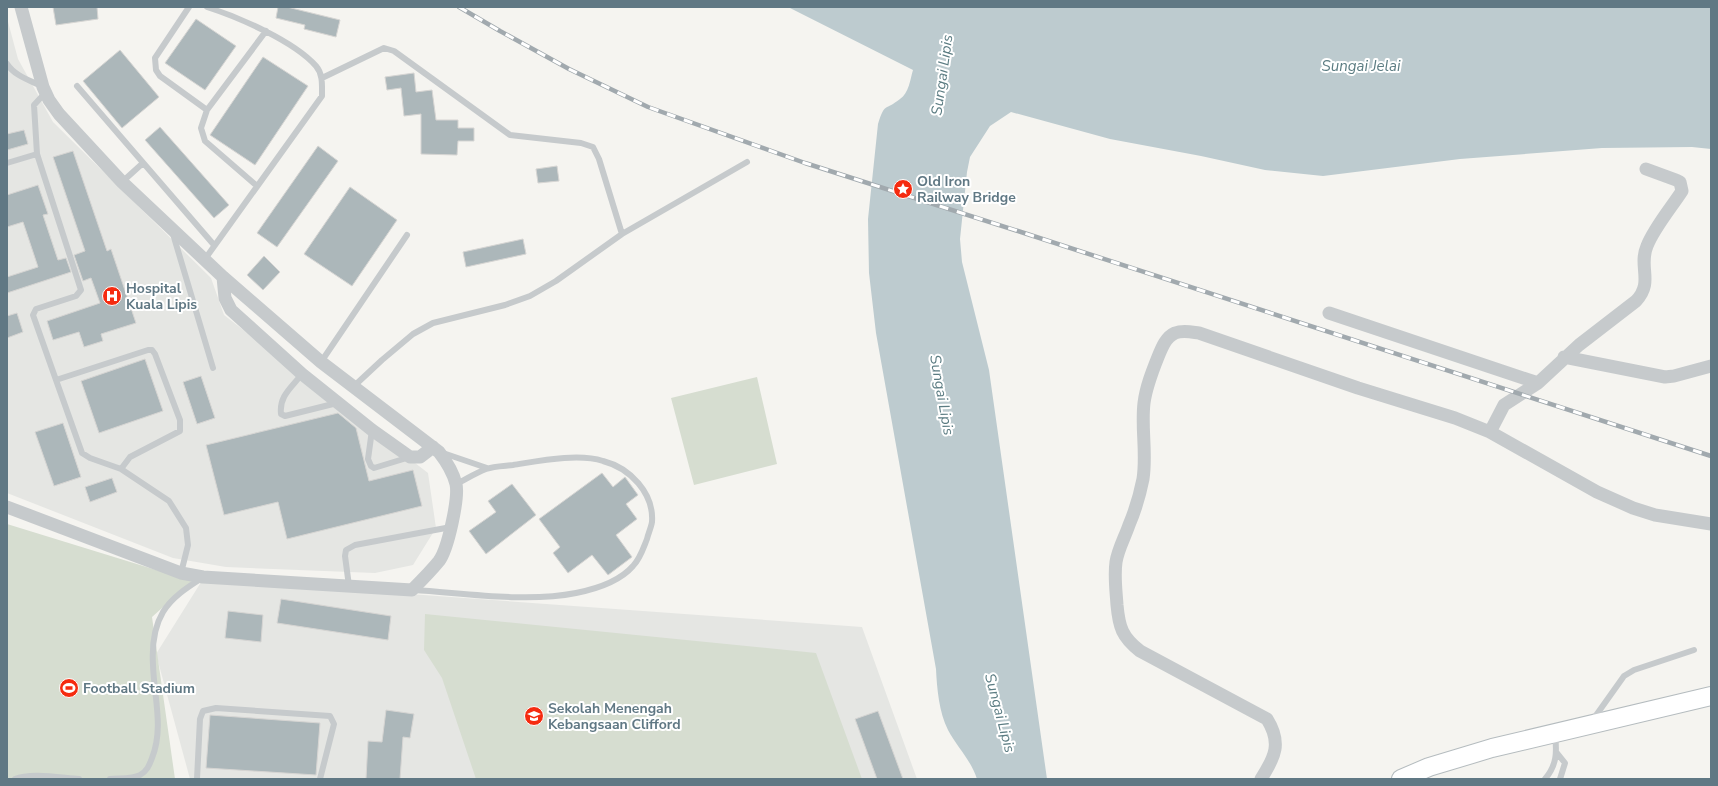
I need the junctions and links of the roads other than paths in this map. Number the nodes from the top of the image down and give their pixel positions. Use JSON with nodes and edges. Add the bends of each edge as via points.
{"nodes":[{"id":1,"x":21,"y":7,"type":"edge"},
{"id":2,"x":189,"y":7,"type":"edge"},
{"id":3,"x":207,"y":7,"type":"edge"},
{"id":4,"x":266,"y":31,"type":"junction"},
{"id":5,"x":7,"y":64,"type":"edge"},
{"id":6,"x":322,"y":78,"type":"junction"},
{"id":7,"x":77,"y":86,"type":"dead end"},
{"id":8,"x":44,"y":89,"type":"junction"},
{"id":9,"x":207,"y":110,"type":"junction"},
{"id":10,"x":37,"y":154,"type":"junction"},
{"id":11,"x":747,"y":162,"type":"dead end"},
{"id":12,"x":7,"y":163,"type":"edge"},
{"id":13,"x":143,"y":163,"type":"junction"},
{"id":14,"x":1646,"y":169,"type":"dead end"},
{"id":15,"x":122,"y":182,"type":"junction"},
{"id":16,"x":257,"y":186,"type":"junction"},
{"id":17,"x":172,"y":230,"type":"junction"},
{"id":18,"x":622,"y":234,"type":"junction"},
{"id":19,"x":407,"y":235,"type":"dead end"},
{"id":20,"x":214,"y":246,"type":"junction"},
{"id":21,"x":205,"y":259,"type":"junction"},
{"id":22,"x":223,"y":277,"type":"junction"},
{"id":23,"x":1329,"y":313,"type":"dead end"},
{"id":24,"x":1564,"y":358,"type":"junction"},
{"id":25,"x":321,"y":362,"type":"junction"},
{"id":26,"x":1711,"y":366,"type":"edge"},
{"id":27,"x":213,"y":368,"type":"dead end"},
{"id":28,"x":302,"y":374,"type":"junction"},
{"id":29,"x":56,"y":380,"type":"junction"},
{"id":30,"x":1538,"y":384,"type":"junction"},
{"id":31,"x":353,"y":387,"type":"junction"},
{"id":32,"x":338,"y":402,"type":"junction"},
{"id":33,"x":372,"y":430,"type":"junction"},
{"id":34,"x":1490,"y":432,"type":"junction"},
{"id":35,"x":436,"y":449,"type":"junction"},
{"id":36,"x":410,"y":457,"type":"junction"},
{"id":37,"x":487,"y":468,"type":"junction"},
{"id":38,"x":121,"y":469,"type":"junction"},
{"id":39,"x":456,"y":484,"type":"junction"},
{"id":40,"x":7,"y":507,"type":"edge"},
{"id":41,"x":1711,"y":524,"type":"edge"},
{"id":42,"x":451,"y":527,"type":"junction"},
{"id":43,"x":181,"y":573,"type":"junction"},
{"id":44,"x":203,"y":577,"type":"junction"},
{"id":45,"x":349,"y":586,"type":"junction"},
{"id":46,"x":412,"y":590,"type":"junction"},
{"id":47,"x":1694,"y":650,"type":"dead end"},
{"id":48,"x":1711,"y":696,"type":"edge"},
{"id":49,"x":1590,"y":724,"type":"junction"},
{"id":50,"x":1554,"y":733,"type":"junction"},
{"id":51,"x":1557,"y":753,"type":"junction"},
{"id":52,"x":16,"y":779,"type":"edge"},
{"id":53,"x":79,"y":779,"type":"edge"},
{"id":54,"x":110,"y":779,"type":"edge"},
{"id":55,"x":197,"y":779,"type":"edge"},
{"id":56,"x":320,"y":779,"type":"edge"},
{"id":57,"x":1261,"y":779,"type":"edge"},
{"id":58,"x":1401,"y":779,"type":"edge"},
{"id":59,"x":1545,"y":779,"type":"edge"},
{"id":60,"x":1560,"y":779,"type":"edge"}],
"edges":[{"from":1,"to":8,"type":"street"},
{"from":2,"to":9,"type":"lane","via":[[155,58],[156,70],[160,76]]},
{"from":3,"to":4,"type":"lane"},
{"from":4,"to":6,"type":"lane","via":[[317,66]]},
{"from":4,"to":9,"type":"lane"},
{"from":5,"to":8,"type":"lane","via":[[15,73]]},
{"from":6,"to":16,"type":"lane","via":[[322,96]]},
{"from":6,"to":18,"type":"lane","via":[[384,48],[394,51],[510,134],[582,143],[593,147]]},
{"from":7,"to":13,"type":"lane"},
{"from":8,"to":10,"type":"lane","via":[[34,105]]},
{"from":8,"to":15,"type":"street","via":[[59,114]]},
{"from":9,"to":16,"type":"lane","via":[[201,128],[205,141]]},
{"from":10,"to":12,"type":"lane"},
{"from":10,"to":29,"type":"lane","via":[[81,290],[76,296],[36,309],[33,315]]},
{"from":11,"to":18,"type":"lane"},
{"from":13,"to":15,"type":"lane"},
{"from":13,"to":20,"type":"lane"},
{"from":14,"to":24,"type":"street","via":[[1680,182],[1682,191],[1647,246],[1644,292]]},
{"from":15,"to":17,"type":"street"},
{"from":16,"to":20,"type":"lane"},
{"from":17,"to":21,"type":"street"},
{"from":17,"to":27,"type":"lane"},
{"from":18,"to":31,"type":"lane","via":[[556,281],[530,296],[433,323],[413,334]]},
{"from":19,"to":25,"type":"lane"},
{"from":20,"to":21,"type":"lane"},
{"from":21,"to":22,"type":"street"},
{"from":22,"to":25,"type":"street"},
{"from":22,"to":28,"type":"street","via":[[225,298],[231,310]]},
{"from":23,"to":30,"type":"street"},
{"from":24,"to":26,"type":"street","via":[[1665,377]]},
{"from":24,"to":30,"type":"street"},
{"from":25,"to":31,"type":"street"},
{"from":28,"to":32,"type":"street"},
{"from":28,"to":32,"type":"lane","via":[[282,400],[282,414],[285,416]]},
{"from":29,"to":38,"type":"lane","via":[[82,453]]},
{"from":29,"to":38,"type":"lane","via":[[148,350],[155,354],[180,420],[180,431],[130,458]]},
{"from":30,"to":34,"type":"street","via":[[1504,405]]},
{"from":31,"to":35,"type":"street"},
{"from":32,"to":33,"type":"street"},
{"from":33,"to":36,"type":"street"},
{"from":33,"to":36,"type":"lane","via":[[368,459],[371,466],[374,468]]},
{"from":34,"to":41,"type":"street","via":[[1632,508],[1655,515]]},
{"from":34,"to":57,"type":"street","via":[[1199,333],[1186,331],[1175,333],[1166,339],[1148,380],[1144,404],[1145,459],[1142,485],[1116,561],[1115,581],[1119,620],[1122,633],[1140,651],[1266,719],[1276,739],[1271,764]]},
{"from":35,"to":36,"type":"street","via":[[420,457]]},
{"from":35,"to":37,"type":"lane"},
{"from":35,"to":39,"type":"street"},
{"from":37,"to":39,"type":"lane"},
{"from":37,"to":46,"type":"lane","via":[[589,458],[604,461],[624,471],[643,489],[650,503],[652,523],[640,557],[624,574],[613,581],[560,596],[531,598]]},
{"from":38,"to":43,"type":"lane","via":[[169,501],[186,528],[188,545]]},
{"from":39,"to":42,"type":"street","via":[[457,494]]},
{"from":40,"to":43,"type":"street"},
{"from":42,"to":45,"type":"lane","via":[[355,545],[346,550]]},
{"from":42,"to":46,"type":"street","via":[[446,549],[440,560]]},
{"from":43,"to":44,"type":"street"},
{"from":44,"to":45,"type":"street"},
{"from":44,"to":54,"type":"lane","via":[[170,603],[159,622],[153,664],[159,731],[157,746],[147,770],[138,776]]},
{"from":45,"to":46,"type":"street"},
{"from":47,"to":49,"type":"lane","via":[[1634,670],[1624,676]]},
{"from":48,"to":49,"type":"main road"},
{"from":49,"to":50,"type":"main road"},
{"from":50,"to":51,"type":"lane"},
{"from":50,"to":58,"type":"main road","via":[[1460,757]]},
{"from":51,"to":59,"type":"lane","via":[[1553,767]]},
{"from":51,"to":60,"type":"lane","via":[[1565,763]]},
{"from":52,"to":53,"type":"lane","via":[[35,776]]},
{"from":55,"to":56,"type":"lane","via":[[200,719],[203,711],[216,708],[330,716],[334,724]]}]}
